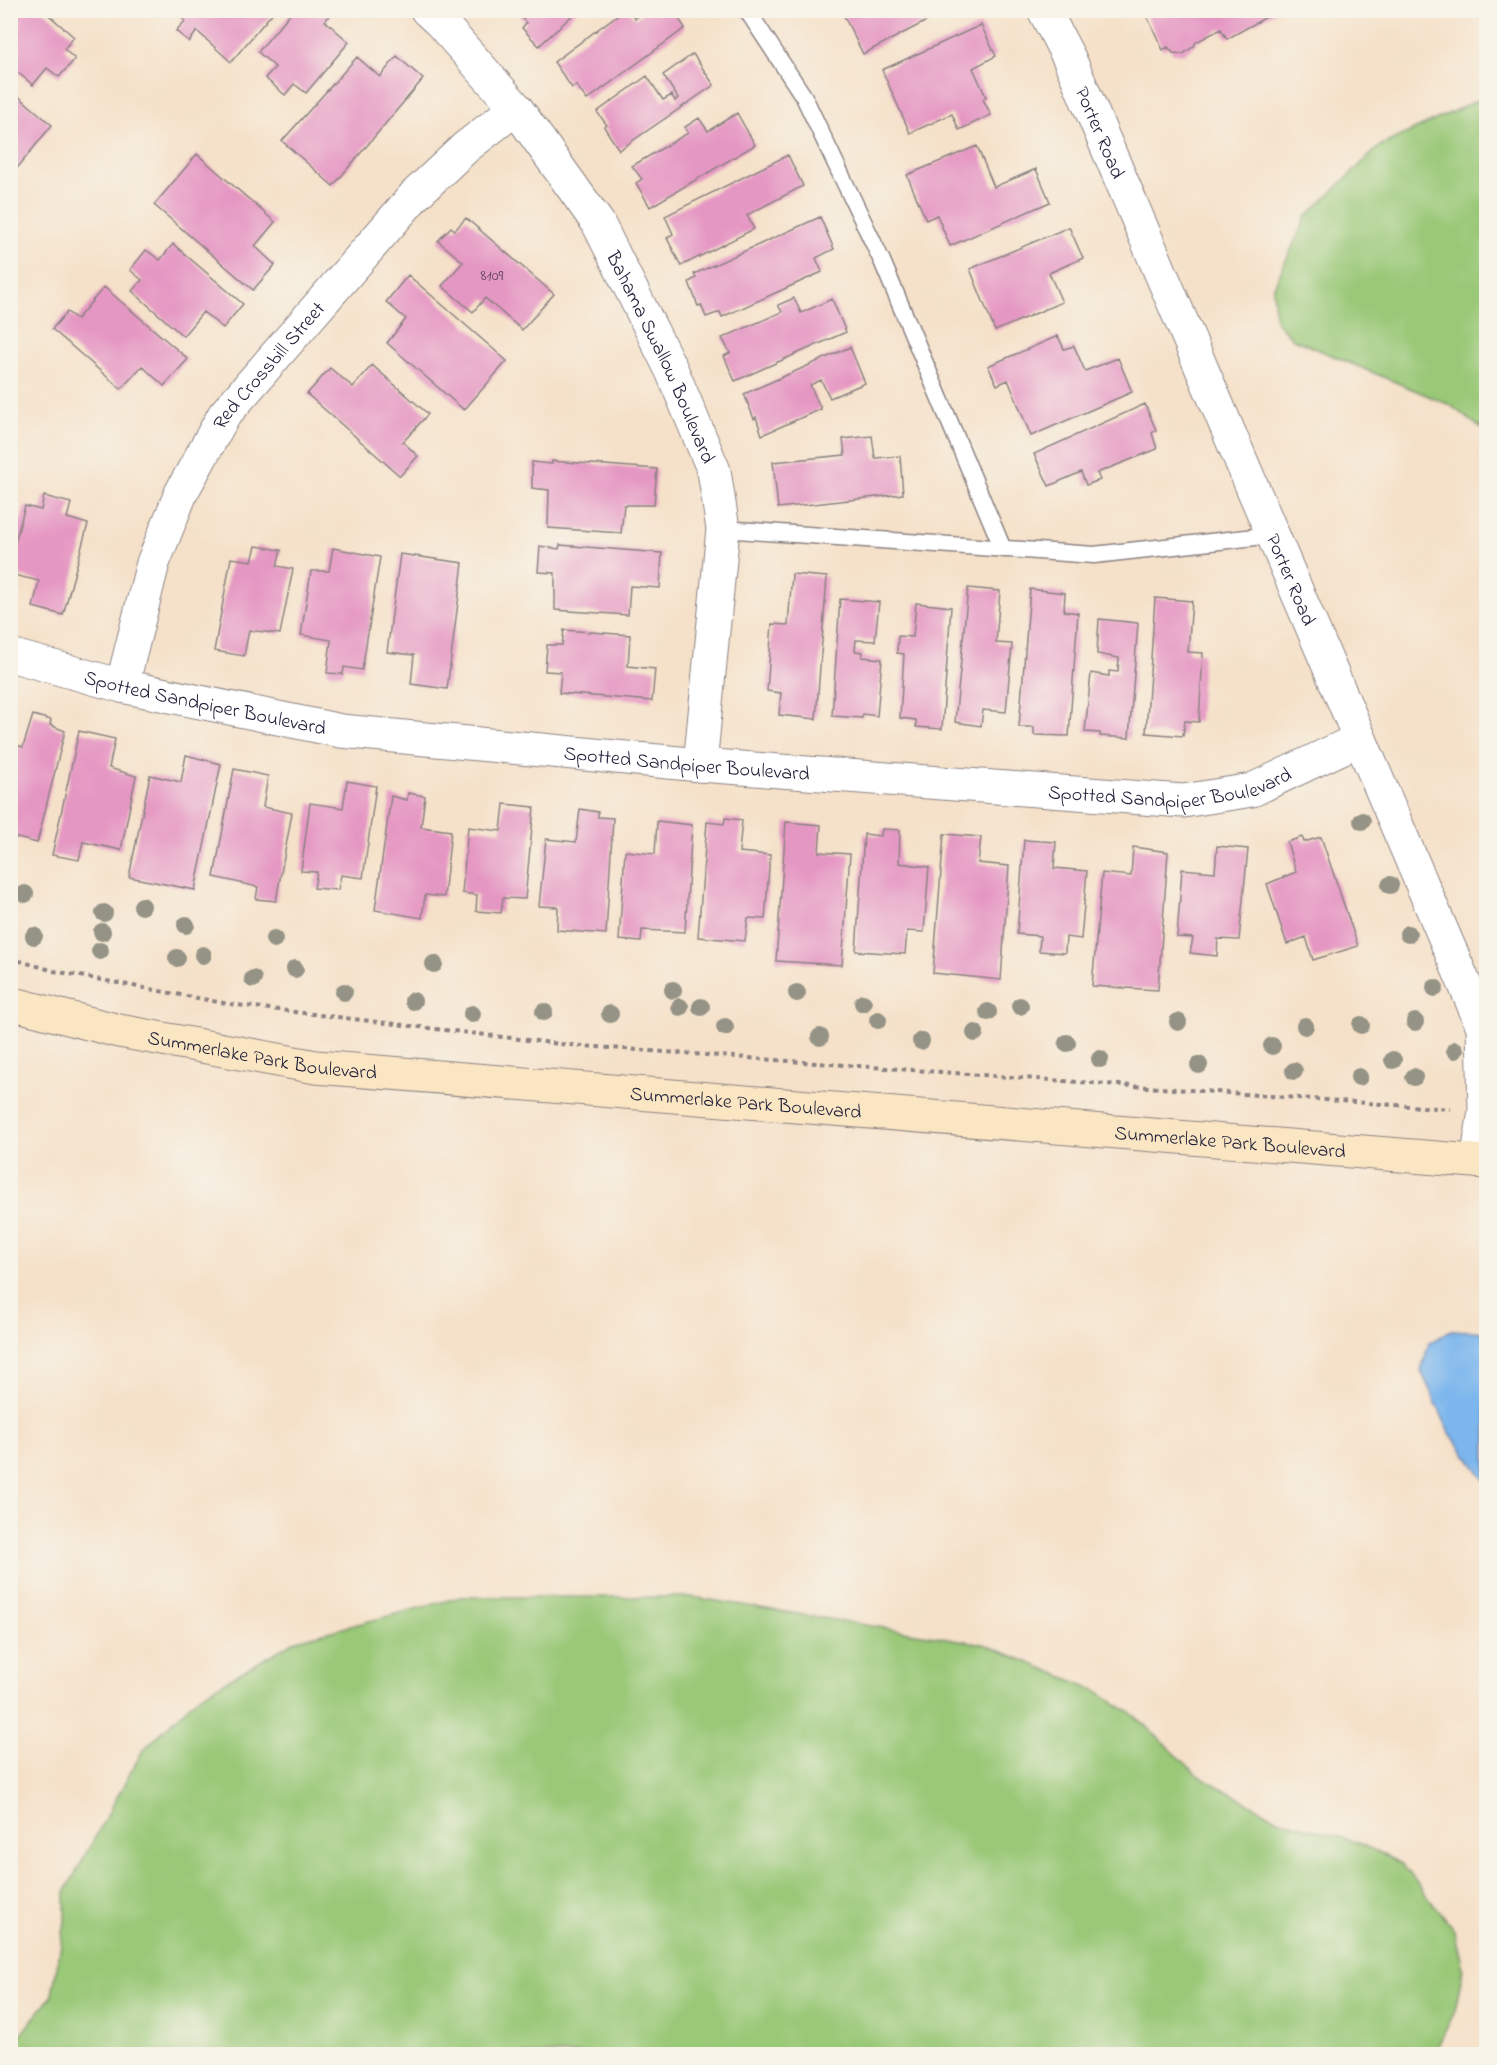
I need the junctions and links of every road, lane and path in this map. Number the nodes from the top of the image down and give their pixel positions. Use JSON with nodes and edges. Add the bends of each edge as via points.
{"nodes":[{"id":1,"x":427,"y":10,"type":"edge"},
{"id":2,"x":747,"y":10,"type":"edge"},
{"id":3,"x":1044,"y":10,"type":"edge"},
{"id":4,"x":516,"y":108,"type":"junction"},
{"id":5,"x":723,"y":529,"type":"junction"},
{"id":6,"x":1273,"y":535,"type":"junction"},
{"id":7,"x":1003,"y":549,"type":"junction"},
{"id":8,"x":10,"y":656,"type":"edge"},
{"id":9,"x":122,"y":686,"type":"junction"},
{"id":10,"x":1360,"y":740,"type":"junction"},
{"id":11,"x":700,"y":765,"type":"junction"},
{"id":12,"x":10,"y":958,"type":"edge"},
{"id":13,"x":10,"y":1003,"type":"edge"},
{"id":14,"x":1485,"y":1112,"type":"junction"},
{"id":15,"x":1482,"y":1162,"type":"edge"}],
"edges":[{"from":1,"to":4,"type":"street","name":"Bahama Swallow Boulevard"},
{"from":2,"to":7,"type":"lane","via":[[804,97],[882,261]]},
{"from":3,"to":6,"type":"street","name":"Porter Road","via":[[1069,58]]},
{"from":4,"to":5,"type":"street","name":"Bahama Swallow Boulevard","via":[[598,223],[672,371],[714,471]]},
{"from":4,"to":9,"type":"street","name":"Red Crossbill Street","via":[[466,147],[415,195],[224,414],[181,493],[153,563]]},
{"from":5,"to":7,"type":"lane"},
{"from":5,"to":11,"type":"street","name":"Bahama Swallow Boulevard"},
{"from":6,"to":7,"type":"lane","via":[[1094,555]]},
{"from":6,"to":10,"type":"street","name":"Porter Road"},
{"from":8,"to":9,"type":"street","name":"Spotted Sandpiper Boulevard"},
{"from":9,"to":11,"type":"street","name":"Spotted Sandpiper Boulevard","via":[[341,731]]},
{"from":10,"to":11,"type":"street","name":"Spotted Sandpiper Boulevard","via":[[1252,790],[1183,801]]},
{"from":10,"to":14,"type":"street","name":"Porter Road","via":[[1483,1027]]},
{"from":12,"to":14,"type":"path","via":[[54,971],[229,1004],[569,1045]]},
{"from":13,"to":15,"type":"main road","name":"Summerlake Park Boulevard","via":[[118,1031],[316,1067]]},
{"from":14,"to":15,"type":"street","name":"Porter Road"}]}
